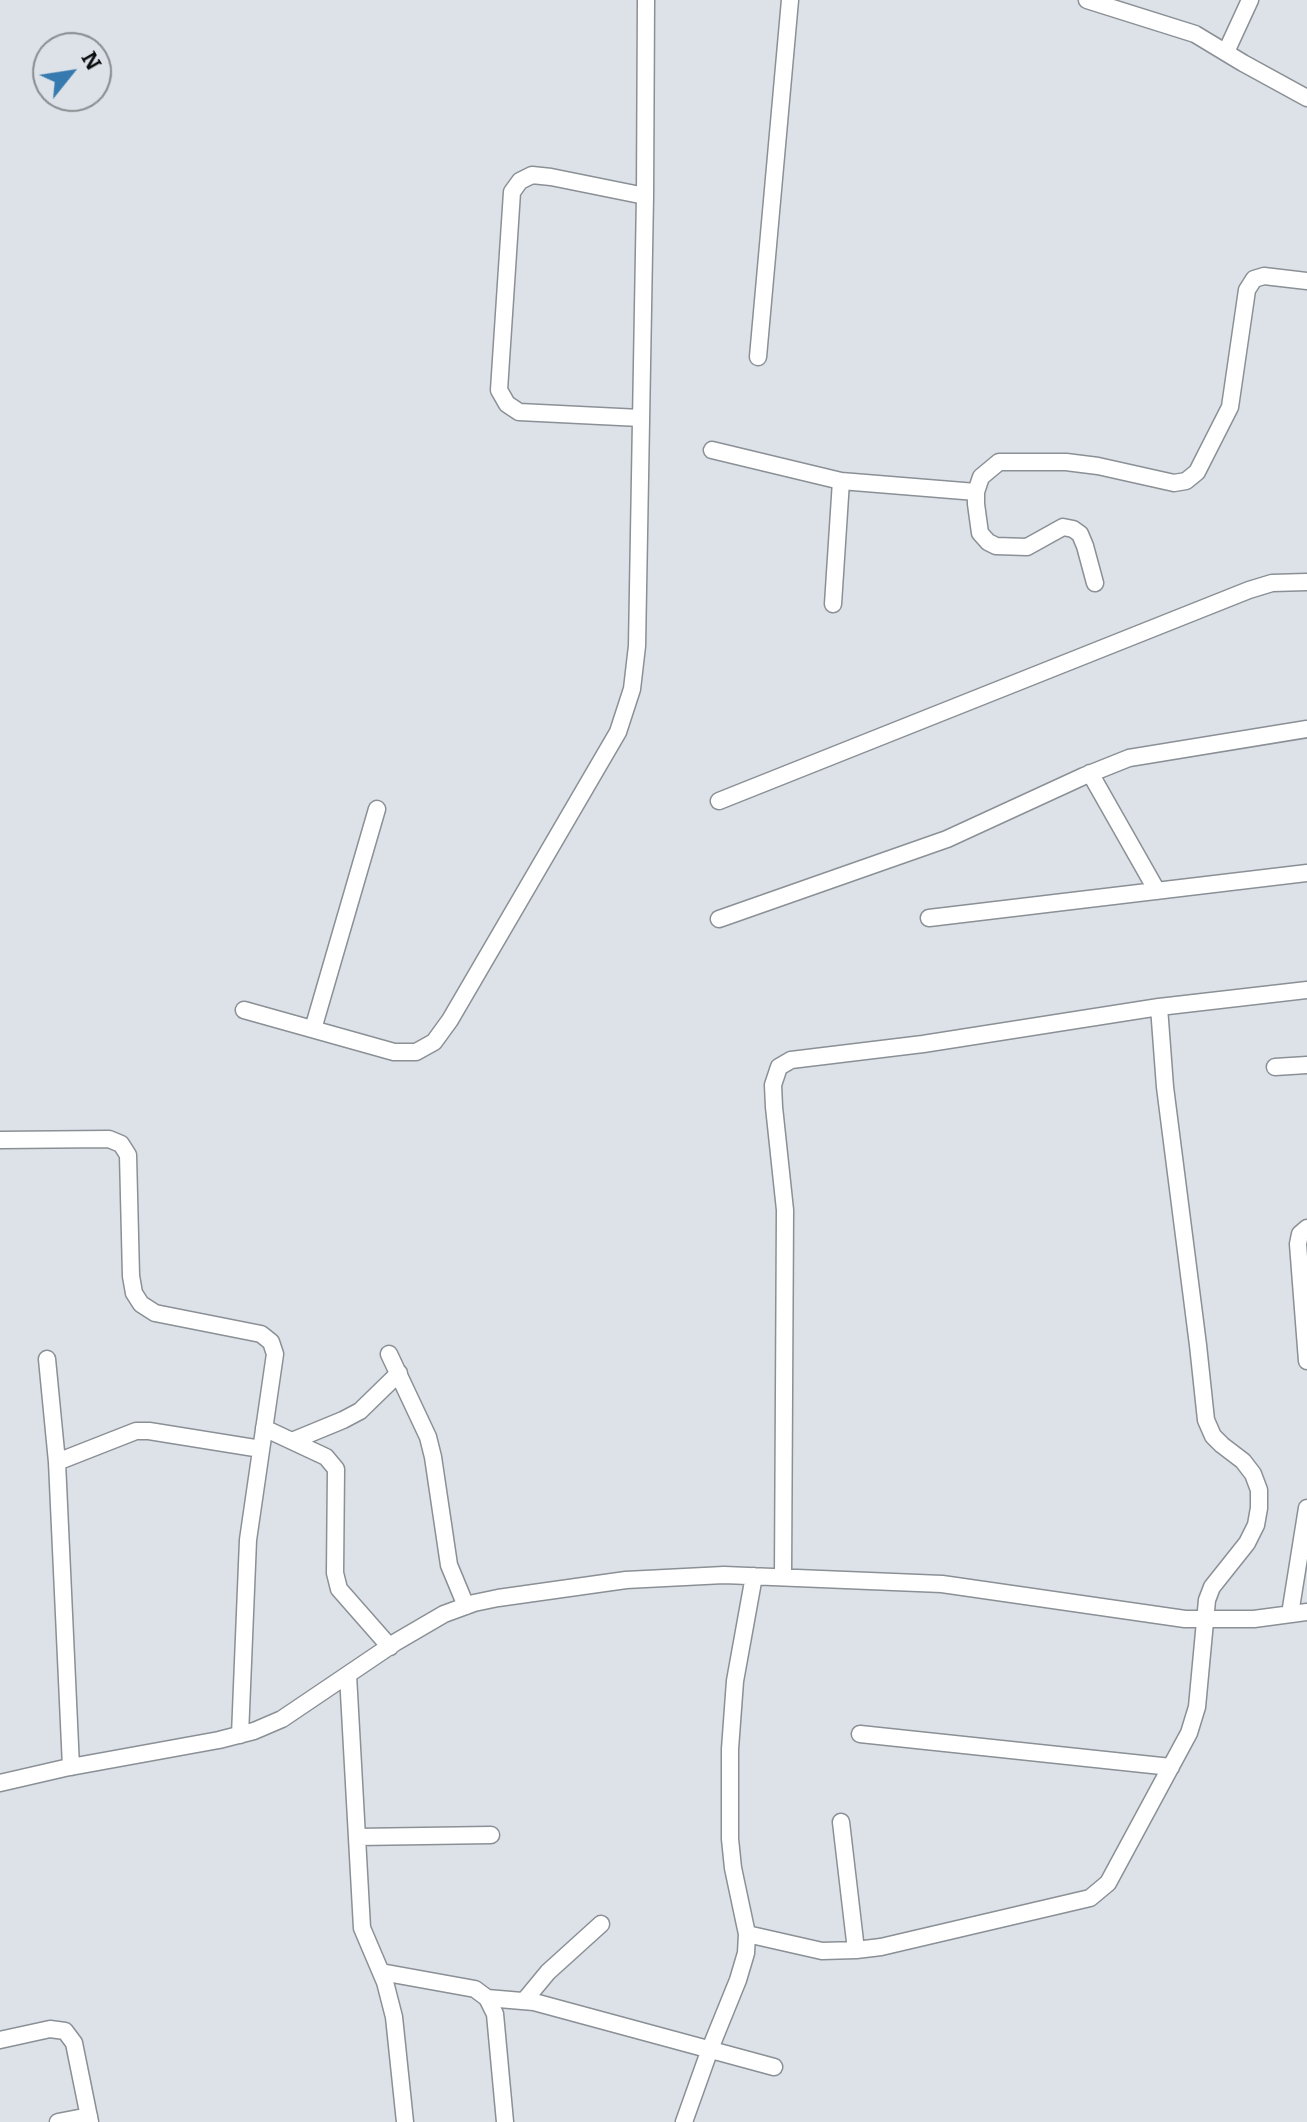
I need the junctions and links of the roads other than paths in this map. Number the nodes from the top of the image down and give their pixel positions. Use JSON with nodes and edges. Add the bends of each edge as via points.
{"nodes":[{"id":1,"x":646,"y":0,"type":"edge"},
{"id":2,"x":790,"y":0,"type":"edge"},
{"id":3,"x":1087,"y":0,"type":"edge"},
{"id":4,"x":1250,"y":0,"type":"edge"},
{"id":5,"x":1226,"y":52,"type":"junction"},
{"id":6,"x":1307,"y":98,"type":"edge"},
{"id":7,"x":645,"y":196,"type":"junction"},
{"id":8,"x":1307,"y":281,"type":"edge"},
{"id":9,"x":758,"y":357,"type":"dead end"},
{"id":10,"x":640,"y":418,"type":"junction"},
{"id":11,"x":712,"y":450,"type":"dead end"},
{"id":12,"x":841,"y":481,"type":"junction"},
{"id":13,"x":976,"y":492,"type":"junction"},
{"id":14,"x":1307,"y":582,"type":"edge"},
{"id":15,"x":1095,"y":583,"type":"dead end"},
{"id":16,"x":833,"y":604,"type":"dead end"},
{"id":17,"x":1307,"y":729,"type":"edge"},
{"id":18,"x":1090,"y":773,"type":"junction"},
{"id":19,"x":719,"y":801,"type":"dead end"},
{"id":20,"x":377,"y":809,"type":"dead end"},
{"id":21,"x":1307,"y":873,"type":"edge"},
{"id":22,"x":1157,"y":891,"type":"junction"},
{"id":23,"x":929,"y":918,"type":"dead end"},
{"id":24,"x":719,"y":919,"type":"dead end"},
{"id":25,"x":1307,"y":990,"type":"edge"},
{"id":26,"x":1159,"y":1007,"type":"junction"},
{"id":27,"x":244,"y":1010,"type":"dead end"},
{"id":28,"x":313,"y":1029,"type":"junction"},
{"id":29,"x":1307,"y":1065,"type":"edge"},
{"id":30,"x":1275,"y":1067,"type":"dead end"},
{"id":31,"x":0,"y":1140,"type":"edge"},
{"id":32,"x":1307,"y":1228,"type":"edge"},
{"id":33,"x":1304,"y":1282,"type":"edge"},
{"id":34,"x":389,"y":1354,"type":"dead end"},
{"id":35,"x":47,"y":1359,"type":"dead end"},
{"id":36,"x":1307,"y":1361,"type":"edge"},
{"id":37,"x":399,"y":1373,"type":"junction"},
{"id":38,"x":264,"y":1428,"type":"junction"},
{"id":39,"x":292,"y":1441,"type":"junction"},
{"id":40,"x":261,"y":1449,"type":"junction"},
{"id":41,"x":57,"y":1462,"type":"junction"},
{"id":42,"x":1307,"y":1508,"type":"edge"},
{"id":43,"x":754,"y":1576,"type":"junction"},
{"id":44,"x":783,"y":1577,"type":"junction"},
{"id":45,"x":466,"y":1606,"type":"junction"},
{"id":46,"x":1298,"y":1613,"type":"edge"},
{"id":47,"x":1205,"y":1619,"type":"junction"},
{"id":48,"x":390,"y":1647,"type":"junction"},
{"id":49,"x":348,"y":1675,"type":"junction"},
{"id":50,"x":860,"y":1734,"type":"dead end"},
{"id":51,"x":240,"y":1735,"type":"junction"},
{"id":52,"x":71,"y":1767,"type":"junction"},
{"id":53,"x":1171,"y":1767,"type":"junction"},
{"id":54,"x":0,"y":1783,"type":"edge"},
{"id":55,"x":841,"y":1822,"type":"dead end"},
{"id":56,"x":491,"y":1835,"type":"dead end"},
{"id":57,"x":357,"y":1837,"type":"junction"},
{"id":58,"x":601,"y":1924,"type":"dead end"},
{"id":59,"x":747,"y":1934,"type":"junction"},
{"id":60,"x":856,"y":1950,"type":"junction"},
{"id":61,"x":381,"y":1972,"type":"junction"},
{"id":62,"x":487,"y":1998,"type":"junction"},
{"id":63,"x":524,"y":2001,"type":"junction"},
{"id":64,"x":0,"y":2040,"type":"edge"},
{"id":65,"x":710,"y":2049,"type":"junction"},
{"id":66,"x":774,"y":2067,"type":"dead end"},
{"id":67,"x":89,"y":2119,"type":"edge"},
{"id":68,"x":58,"y":2122,"type":"edge"},
{"id":69,"x":405,"y":2122,"type":"edge"},
{"id":70,"x":505,"y":2122,"type":"edge"},
{"id":71,"x":684,"y":2122,"type":"edge"}],
"edges":[{"from":1,"to":7,"type":"street"},
{"from":2,"to":9,"type":"street"},
{"from":3,"to":5,"type":"street","via":[[1195,34]]},
{"from":4,"to":5,"type":"street"},
{"from":5,"to":6,"type":"street"},
{"from":7,"to":10,"type":"street"},
{"from":7,"to":10,"type":"street","via":[[551,177],[532,175],[520,181],[512,192],[499,390],[519,412]]},
{"from":8,"to":13,"type":"street","via":[[1264,276],[1254,279],[1247,290],[1230,407],[1197,472],[1186,481],[1066,462],[999,462],[981,477]]},
{"from":10,"to":28,"type":"street","via":[[637,646],[632,689],[618,732],[434,1042],[416,1052],[394,1052]]},
{"from":11,"to":12,"type":"street"},
{"from":12,"to":13,"type":"street"},
{"from":12,"to":16,"type":"street"},
{"from":13,"to":15,"type":"street","via":[[980,533],[988,542],[1027,547],[1063,527],[1073,529],[1085,546]]},
{"from":14,"to":19,"type":"street","via":[[1249,590]]},
{"from":17,"to":18,"type":"street","via":[[1129,758]]},
{"from":18,"to":22,"type":"street"},
{"from":18,"to":24,"type":"street","via":[[947,839]]},
{"from":20,"to":28,"type":"street"},
{"from":21,"to":22,"type":"street"},
{"from":22,"to":23,"type":"street"},
{"from":25,"to":26,"type":"street"},
{"from":26,"to":44,"type":"street","via":[[791,1060],[779,1067],[773,1085],[785,1210]]},
{"from":26,"to":47,"type":"street","via":[[1206,1420],[1213,1436],[1253,1474],[1259,1490],[1256,1525],[1212,1587]]},
{"from":27,"to":28,"type":"street"},
{"from":29,"to":30,"type":"street"},
{"from":31,"to":38,"type":"street","via":[[109,1139],[121,1144],[128,1155],[134,1293],[155,1313],[261,1334],[271,1342],[275,1354]]},
{"from":32,"to":33,"type":"street","via":[[1298,1244]]},
{"from":33,"to":36,"type":"street"},
{"from":34,"to":37,"type":"street"},
{"from":35,"to":41,"type":"street"},
{"from":37,"to":39,"type":"street","via":[[360,1411]]},
{"from":37,"to":45,"type":"street","via":[[428,1437],[449,1565]]},
{"from":38,"to":39,"type":"street"},
{"from":38,"to":40,"type":"street"},
{"from":39,"to":48,"type":"street","via":[[326,1457],[336,1469],[339,1589]]},
{"from":40,"to":41,"type":"street","via":[[136,1431]]},
{"from":40,"to":51,"type":"street","via":[[248,1540]]},
{"from":41,"to":52,"type":"street"},
{"from":42,"to":46,"type":"street"},
{"from":43,"to":44,"type":"street"},
{"from":43,"to":45,"type":"street","via":[[626,1580]]},
{"from":43,"to":59,"type":"street","via":[[735,1681],[730,1749],[730,1839]]},
{"from":44,"to":47,"type":"street","via":[[942,1584]]},
{"from":45,"to":48,"type":"street"},
{"from":46,"to":47,"type":"street"},
{"from":47,"to":53,"type":"street","via":[[1197,1707]]},
{"from":48,"to":49,"type":"street"},
{"from":49,"to":51,"type":"street","via":[[282,1719]]},
{"from":49,"to":57,"type":"street"},
{"from":50,"to":53,"type":"street"},
{"from":51,"to":52,"type":"street"},
{"from":52,"to":54,"type":"street"},
{"from":53,"to":60,"type":"street","via":[[1108,1883],[1090,1898]]},
{"from":55,"to":60,"type":"street"},
{"from":56,"to":57,"type":"street"},
{"from":57,"to":61,"type":"street","via":[[362,1928]]},
{"from":58,"to":63,"type":"street"},
{"from":59,"to":60,"type":"street","via":[[822,1951]]},
{"from":59,"to":65,"type":"street","via":[[738,1980]]},
{"from":61,"to":62,"type":"street","via":[[475,1989]]},
{"from":61,"to":69,"type":"street","via":[[394,2017]]},
{"from":62,"to":63,"type":"street"},
{"from":62,"to":70,"type":"street","via":[[495,2014]]},
{"from":63,"to":65,"type":"street"},
{"from":64,"to":67,"type":"street","via":[[50,2029],[65,2031],[74,2043]]},
{"from":65,"to":66,"type":"street"},
{"from":65,"to":71,"type":"street"},
{"from":67,"to":68,"type":"street"}]}
